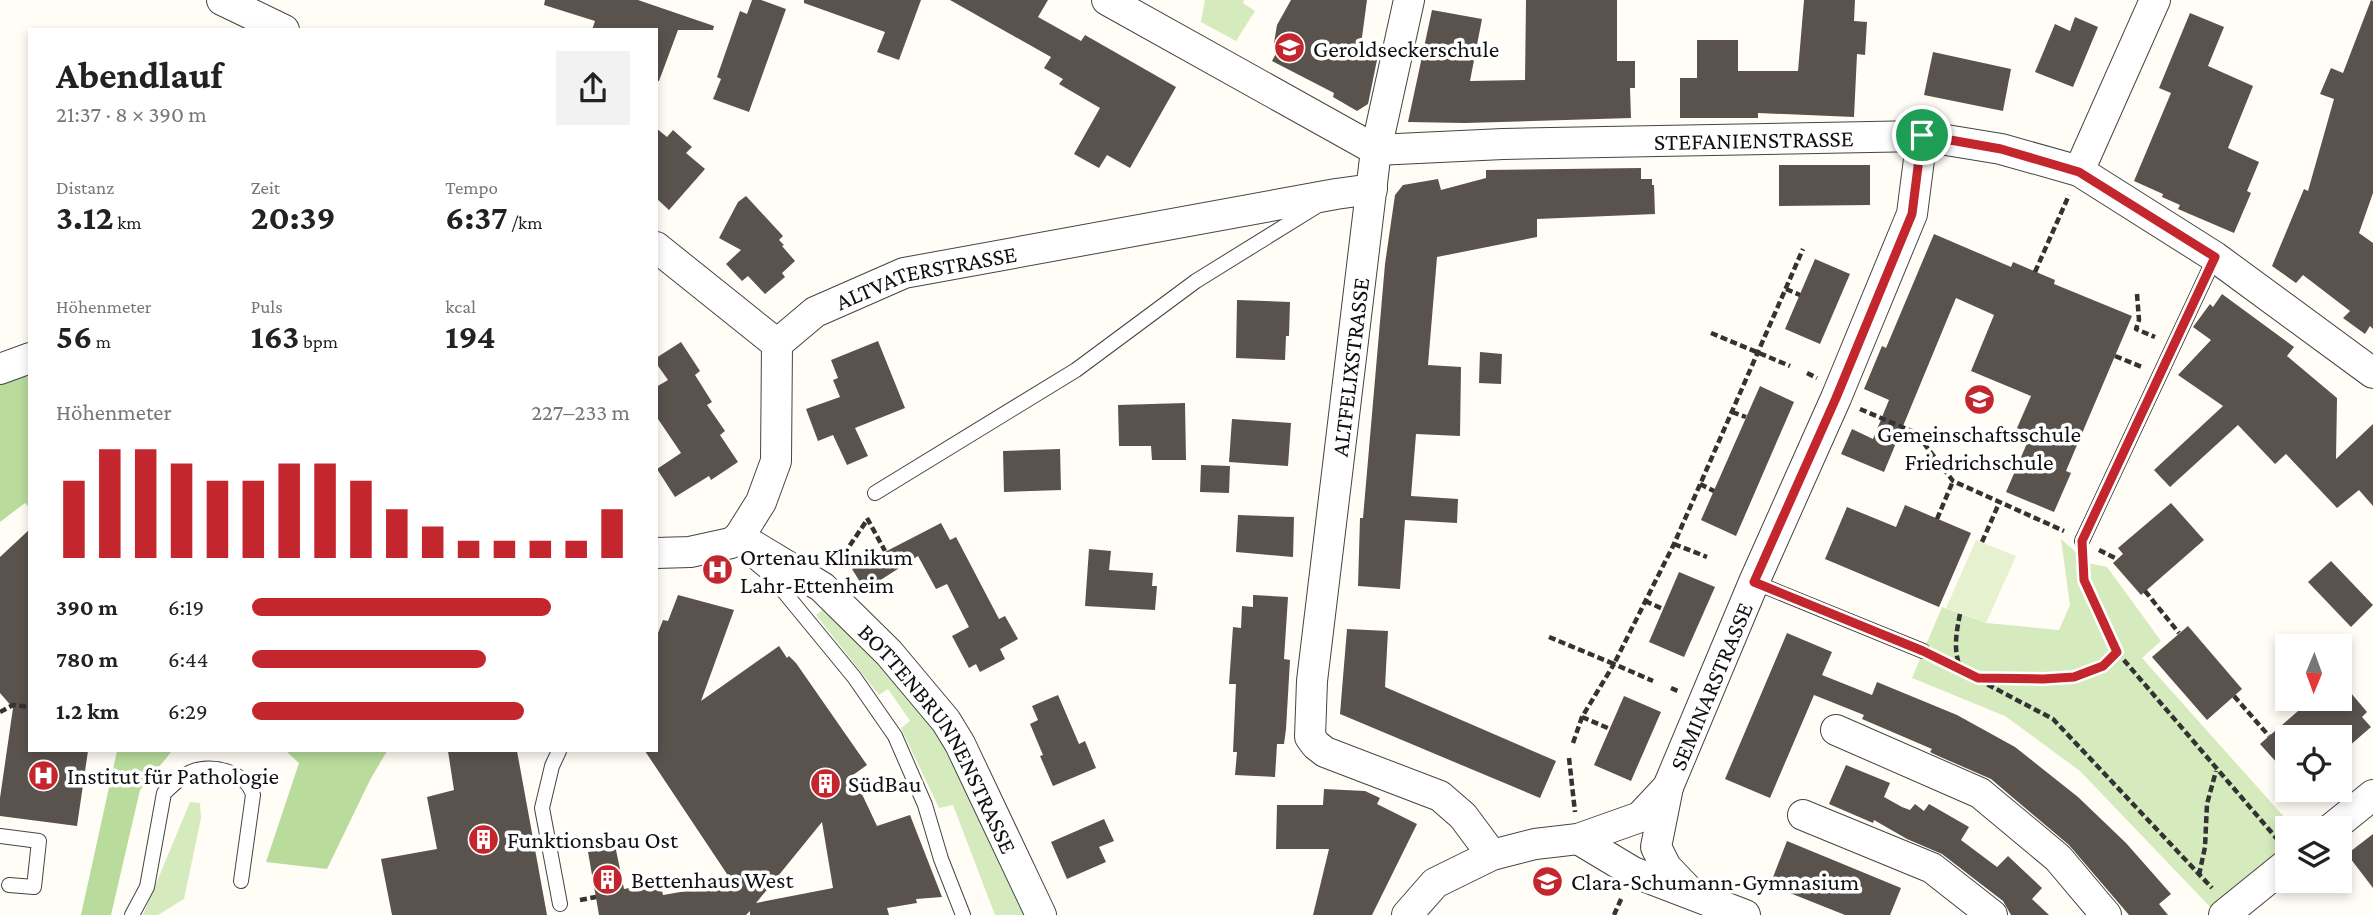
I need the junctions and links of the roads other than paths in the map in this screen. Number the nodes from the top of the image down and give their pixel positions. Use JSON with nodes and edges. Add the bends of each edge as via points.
{"nodes":[{"id":1,"x":222,"y":0,"type":"edge"},
{"id":2,"x":1107,"y":0,"type":"edge"},
{"id":3,"x":1409,"y":0,"type":"edge"},
{"id":4,"x":2155,"y":0,"type":"edge"},
{"id":5,"x":280,"y":28,"type":"edge"},
{"id":6,"x":1922,"y":135,"type":"junction"},
{"id":7,"x":1376,"y":150,"type":"junction"},
{"id":8,"x":2079,"y":172,"type":"junction"},
{"id":9,"x":1372,"y":189,"type":"junction"},
{"id":10,"x":1336,"y":194,"type":"junction"},
{"id":11,"x":658,"y":249,"type":"edge"},
{"id":12,"x":2215,"y":257,"type":"junction"},
{"id":13,"x":777,"y":344,"type":"junction"},
{"id":14,"x":28,"y":359,"type":"edge"},
{"id":15,"x":0,"y":369,"type":"edge"},
{"id":16,"x":2373,"y":373,"type":"edge"},
{"id":17,"x":875,"y":492,"type":"road end"},
{"id":18,"x":735,"y":540,"type":"junction"},
{"id":19,"x":2082,"y":541,"type":"road end"},
{"id":20,"x":658,"y":553,"type":"edge"},
{"id":21,"x":1754,"y":582,"type":"junction"},
{"id":22,"x":1923,"y":651,"type":"road end"},
{"id":23,"x":1836,"y":730,"type":"dead end"},
{"id":24,"x":559,"y":752,"type":"edge"},
{"id":25,"x":1668,"y":787,"type":"junction"},
{"id":26,"x":2373,"y":795,"type":"edge"},
{"id":27,"x":1803,"y":815,"type":"dead end"},
{"id":28,"x":2347,"y":816,"type":"edge"},
{"id":29,"x":0,"y":836,"type":"edge"},
{"id":30,"x":1578,"y":839,"type":"junction"},
{"id":31,"x":1492,"y":855,"type":"junction"},
{"id":32,"x":2275,"y":867,"type":"edge"},
{"id":33,"x":241,"y":881,"type":"dead end"},
{"id":34,"x":9,"y":885,"type":"dead end"},
{"id":35,"x":1692,"y":894,"type":"junction"},
{"id":36,"x":560,"y":904,"type":"dead end"},
{"id":37,"x":2228,"y":912,"type":"edge"},
{"id":38,"x":132,"y":915,"type":"edge"},
{"id":39,"x":963,"y":915,"type":"edge"},
{"id":40,"x":1041,"y":915,"type":"edge"},
{"id":41,"x":1407,"y":915,"type":"edge"},
{"id":42,"x":1745,"y":915,"type":"edge"},
{"id":43,"x":1992,"y":915,"type":"edge"},
{"id":44,"x":2106,"y":915,"type":"edge"}],
"edges":[{"from":1,"to":5,"type":"street"},
{"from":2,"to":7,"type":"street"},
{"from":3,"to":7,"type":"street","name":"ALTFELIXSTRASSE"},
{"from":4,"to":8,"type":"street"},
{"from":6,"to":7,"type":"street","name":"STEFANIENSTRASSE"},
{"from":6,"to":8,"type":"street","name":"STEFANIENSTRASSE","via":[[2001,149]]},
{"from":6,"to":21,"type":"street","name":"SEMINARSTRASSE","via":[[1912,214]]},
{"from":7,"to":9,"type":"street","name":"ALTFELIXSTRASSE"},
{"from":8,"to":12,"type":"street","name":"STEFANIENSTRASSE"},
{"from":9,"to":10,"type":"street","name":"ALTVATERSTRASSE"},
{"from":9,"to":31,"type":"street","name":"ALTFELIXSTRASSE","via":[[1312,681],[1310,737],[1325,752],[1440,796],[1463,816]]},
{"from":10,"to":13,"type":"street","name":"ALTVATERSTRASSE","via":[[904,273],[815,312]]},
{"from":10,"to":17,"type":"lane","via":[[1196,281],[1076,370]]},
{"from":11,"to":13,"type":"street"},
{"from":12,"to":16,"type":"street","name":"STEFANIENSTRASSE"},
{"from":12,"to":19,"type":"lane"},
{"from":13,"to":18,"type":"street","via":[[776,461],[761,502]]},
{"from":14,"to":15,"type":"street"},
{"from":18,"to":20,"type":"street","via":[[690,552]]},
{"from":18,"to":39,"type":"lane","via":[[771,576],[854,677],[895,736],[925,804]]},
{"from":18,"to":40,"type":"street","name":"BOTTENBRUNNENSTRASSE","via":[[822,587],[889,653],[946,720]]},
{"from":21,"to":22,"type":"lane"},
{"from":21,"to":25,"type":"street","name":"SEMINARSTRASSE"},
{"from":23,"to":44,"type":"street","via":[[1980,793],[2058,858]]},
{"from":24,"to":36,"type":"lane","via":[[542,808]]},
{"from":25,"to":30,"type":"street","name":"SEMINARSTRASSE","via":[[1640,817]]},
{"from":25,"to":35,"type":"street","via":[[1656,847],[1666,867]]},
{"from":26,"to":28,"type":"street"},
{"from":27,"to":43,"type":"street","via":[[1932,868]]},
{"from":29,"to":34,"type":"lane","via":[[39,841],[34,887]]},
{"from":30,"to":31,"type":"street","name":"SEMINARSTRASSE"},
{"from":30,"to":35,"type":"street","via":[[1633,872]]},
{"from":31,"to":41,"type":"street","name":"SEMINARSTRASSE","via":[[1435,883]]},
{"from":32,"to":37,"type":"street"},
{"from":33,"to":38,"type":"lane","via":[[251,787],[226,769],[192,771],[164,793],[146,887]]},
{"from":35,"to":42,"type":"street"}]}
